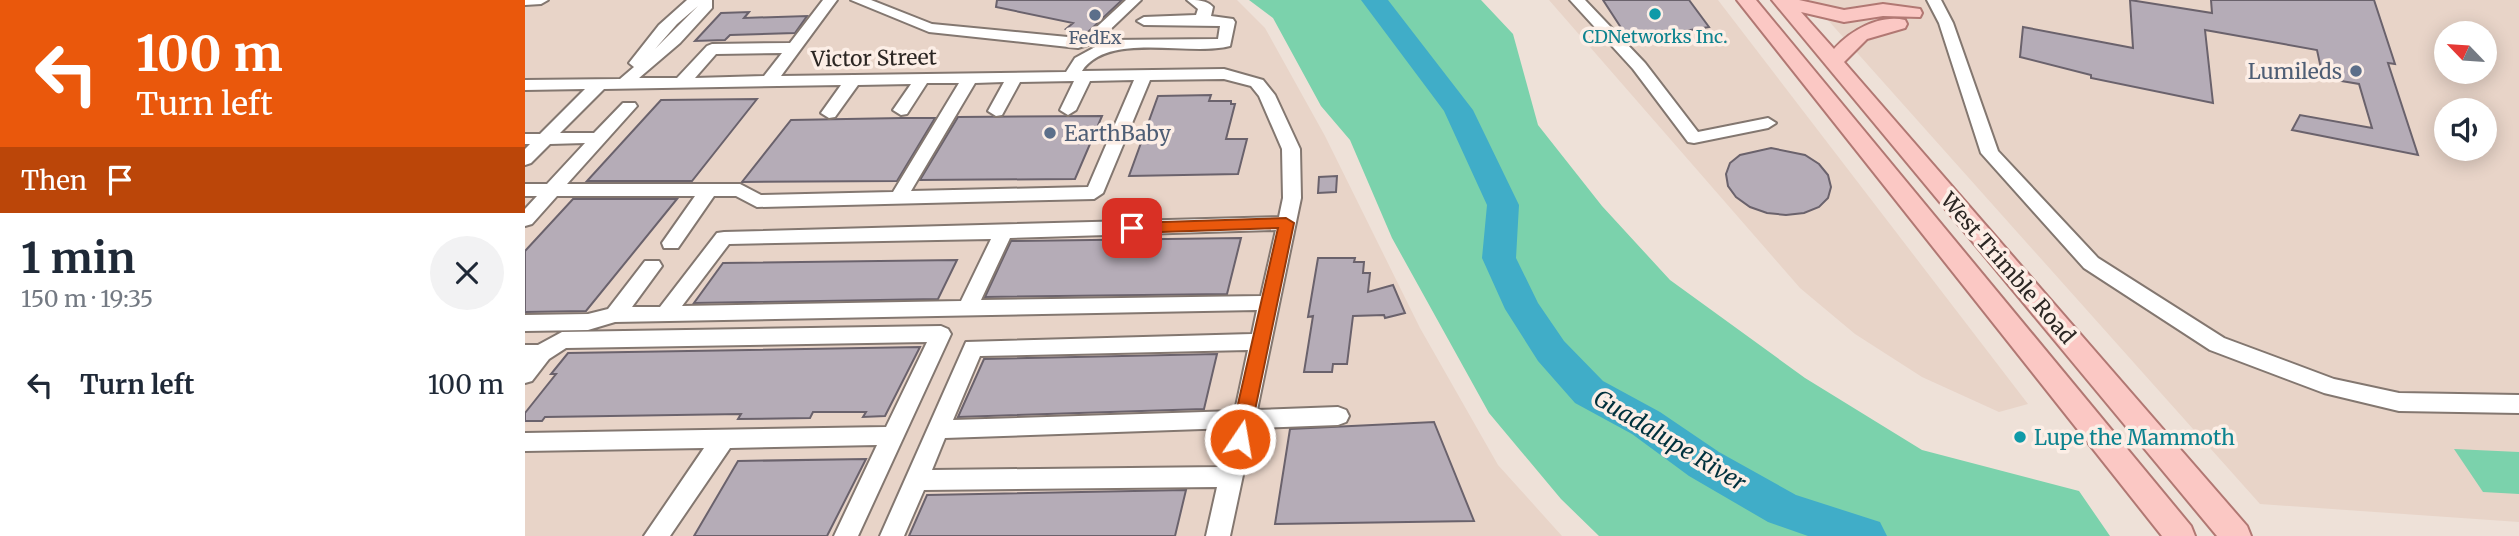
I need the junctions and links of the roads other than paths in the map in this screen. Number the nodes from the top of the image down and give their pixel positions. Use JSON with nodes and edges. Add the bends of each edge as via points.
{"nodes":[{"id":1,"x":541,"y":0,"type":"edge"},
{"id":2,"x":696,"y":0,"type":"edge"},
{"id":3,"x":705,"y":0,"type":"edge"},
{"id":4,"x":830,"y":0,"type":"edge"},
{"id":5,"x":858,"y":0,"type":"edge"},
{"id":6,"x":1134,"y":0,"type":"edge"},
{"id":7,"x":1194,"y":0,"type":"edge"},
{"id":8,"x":1577,"y":0,"type":"edge"},
{"id":9,"x":1746,"y":0,"type":"edge"},
{"id":10,"x":525,"y":1,"type":"edge"},
{"id":11,"x":1782,"y":1,"type":"edge"},
{"id":12,"x":1936,"y":5,"type":"edge"},
{"id":13,"x":1913,"y":13,"type":"joint"},
{"id":14,"x":1202,"y":19,"type":"junction"},
{"id":15,"x":1876,"y":19,"type":"junction"},
{"id":16,"x":1144,"y":22,"type":"dead end"},
{"id":17,"x":794,"y":48,"type":"junction"},
{"id":18,"x":1833,"y":63,"type":"junction"},
{"id":19,"x":1144,"y":75,"type":"junction"},
{"id":20,"x":1077,"y":76,"type":"junction"},
{"id":21,"x":1015,"y":77,"type":"junction"},
{"id":22,"x":970,"y":78,"type":"junction"},
{"id":23,"x":922,"y":79,"type":"junction"},
{"id":24,"x":853,"y":80,"type":"junction"},
{"id":25,"x":769,"y":81,"type":"junction"},
{"id":26,"x":681,"y":83,"type":"junction"},
{"id":27,"x":599,"y":84,"type":"junction"},
{"id":28,"x":623,"y":84,"type":"junction"},
{"id":29,"x":525,"y":85,"type":"edge"},
{"id":30,"x":629,"y":106,"type":"dead end"},
{"id":31,"x":901,"y":110,"type":"dead end"},
{"id":32,"x":1068,"y":110,"type":"dead end"},
{"id":33,"x":996,"y":111,"type":"dead end"},
{"id":34,"x":829,"y":113,"type":"dead end"},
{"id":35,"x":1768,"y":123,"type":"dead end"},
{"id":36,"x":599,"y":138,"type":"junction"},
{"id":37,"x":525,"y":139,"type":"edge"},
{"id":38,"x":546,"y":139,"type":"junction"},
{"id":39,"x":525,"y":159,"type":"edge"},
{"id":40,"x":525,"y":190,"type":"edge"},
{"id":41,"x":552,"y":190,"type":"junction"},
{"id":42,"x":709,"y":190,"type":"junction"},
{"id":43,"x":898,"y":198,"type":"junction"},
{"id":44,"x":525,"y":220,"type":"edge"},
{"id":45,"x":1286,"y":223,"type":"junction"},
{"id":46,"x":1004,"y":232,"type":"junction"},
{"id":47,"x":671,"y":243,"type":"dead end"},
{"id":48,"x":652,"y":266,"type":"dead end"},
{"id":49,"x":1269,"y":303,"type":"junction"},
{"id":50,"x":968,"y":308,"type":"junction"},
{"id":51,"x":615,"y":314,"type":"junction"},
{"id":52,"x":665,"y":314,"type":"junction"},
{"id":53,"x":525,"y":323,"type":"edge"},
{"id":54,"x":1261,"y":342,"type":"junction"},
{"id":55,"x":533,"y":353,"type":"edge"},
{"id":56,"x":525,"y":375,"type":"edge"},
{"id":57,"x":2519,"y":404,"type":"edge"},
{"id":58,"x":1338,"y":416,"type":"dead end"},
{"id":59,"x":1244,"y":421,"type":"junction"},
{"id":60,"x":938,"y":429,"type":"junction"},
{"id":61,"x":893,"y":436,"type":"junction"},
{"id":62,"x":724,"y":439,"type":"junction"},
{"id":63,"x":526,"y":443,"type":"edge"},
{"id":64,"x":1231,"y":477,"type":"junction"},
{"id":65,"x":916,"y":480,"type":"junction"},
{"id":66,"x":2178,"y":534,"type":"edge"},
{"id":67,"x":656,"y":536,"type":"edge"},
{"id":68,"x":846,"y":536,"type":"edge"},
{"id":69,"x":893,"y":536,"type":"edge"},
{"id":70,"x":1219,"y":536,"type":"edge"},
{"id":71,"x":2236,"y":536,"type":"edge"}],
"edges":[{"from":1,"to":10,"type":"street"},
{"from":2,"to":28,"type":"street","via":[[653,40]]},
{"from":3,"to":28,"type":"street","via":[[705,8],[675,40]]},
{"from":4,"to":17,"type":"street"},
{"from":5,"to":6,"type":"street","via":[[929,28],[1078,43],[1092,39]]},
{"from":7,"to":14,"type":"street","via":[[1206,7]]},
{"from":8,"to":35,"type":"street","via":[[1639,66],[1694,138]]},
{"from":9,"to":66,"type":"main road","name":"West Trimble Road"},
{"from":11,"to":15,"type":"main road"},
{"from":11,"to":18,"type":"main road","name":"West Trimble Road"},
{"from":12,"to":13,"type":"street"},
{"from":12,"to":57,"type":"street","via":[[1947,23],[1990,153],[2091,263],[2217,344],[2332,387],[2399,402]]},
{"from":13,"to":15,"type":"main road","via":[[1906,22]]},
{"from":14,"to":16,"type":"street"},
{"from":14,"to":20,"type":"street","via":[[1228,22],[1225,43],[1108,45],[1080,61]]},
{"from":15,"to":18,"type":"main road"},
{"from":17,"to":25,"type":"street"},
{"from":17,"to":26,"type":"street","via":[[712,49]]},
{"from":18,"to":71,"type":"main road","name":"West Trimble Road"},
{"from":19,"to":20,"type":"street","name":"Victor Street"},
{"from":19,"to":43,"type":"street","via":[[1094,193]]},
{"from":19,"to":45,"type":"street","name":"Victor Street","via":[[1224,74],[1257,83],[1291,149],[1292,198]]},
{"from":20,"to":21,"type":"street","name":"Victor Street"},
{"from":20,"to":32,"type":"street"},
{"from":21,"to":22,"type":"street","name":"Victor Street"},
{"from":21,"to":33,"type":"street"},
{"from":22,"to":23,"type":"street","name":"Victor Street"},
{"from":22,"to":43,"type":"street"},
{"from":23,"to":24,"type":"street","name":"Victor Street"},
{"from":23,"to":31,"type":"street"},
{"from":24,"to":25,"type":"street","name":"Victor Street"},
{"from":24,"to":34,"type":"lane"},
{"from":25,"to":26,"type":"street","name":"Victor Street"},
{"from":26,"to":28,"type":"street","name":"Victor Street"},
{"from":27,"to":28,"type":"street","name":"Victor Street"},
{"from":27,"to":29,"type":"street","name":"Victor Street"},
{"from":27,"to":38,"type":"street"},
{"from":30,"to":36,"type":"street"},
{"from":36,"to":38,"type":"street"},
{"from":36,"to":41,"type":"street"},
{"from":37,"to":38,"type":"street"},
{"from":38,"to":39,"type":"street"},
{"from":40,"to":41,"type":"street"},
{"from":41,"to":42,"type":"street"},
{"from":41,"to":44,"type":"street"},
{"from":42,"to":43,"type":"street","via":[[740,190],[757,201]]},
{"from":42,"to":47,"type":"street"},
{"from":45,"to":46,"type":"street"},
{"from":45,"to":49,"type":"street","name":"Victor Street"},
{"from":46,"to":50,"type":"street"},
{"from":46,"to":52,"type":"street","via":[[724,238]]},
{"from":48,"to":51,"type":"street"},
{"from":49,"to":50,"type":"street"},
{"from":49,"to":54,"type":"street","name":"Victor Street"},
{"from":50,"to":52,"type":"street"},
{"from":51,"to":52,"type":"street"},
{"from":51,"to":53,"type":"street","via":[[588,322]]},
{"from":54,"to":59,"type":"street","name":"Victor Street"},
{"from":54,"to":60,"type":"street","via":[[973,348]]},
{"from":55,"to":56,"type":"street"},
{"from":55,"to":61,"type":"street","via":[[562,340],[941,334]]},
{"from":58,"to":59,"type":"street"},
{"from":59,"to":60,"type":"street"},
{"from":59,"to":64,"type":"street","name":"Victor Street"},
{"from":60,"to":65,"type":"street"},
{"from":61,"to":62,"type":"street"},
{"from":61,"to":68,"type":"street"},
{"from":62,"to":63,"type":"street"},
{"from":62,"to":67,"type":"street"},
{"from":64,"to":65,"type":"street"},
{"from":64,"to":70,"type":"street","name":"Victor Street"},
{"from":65,"to":69,"type":"street"}]}
